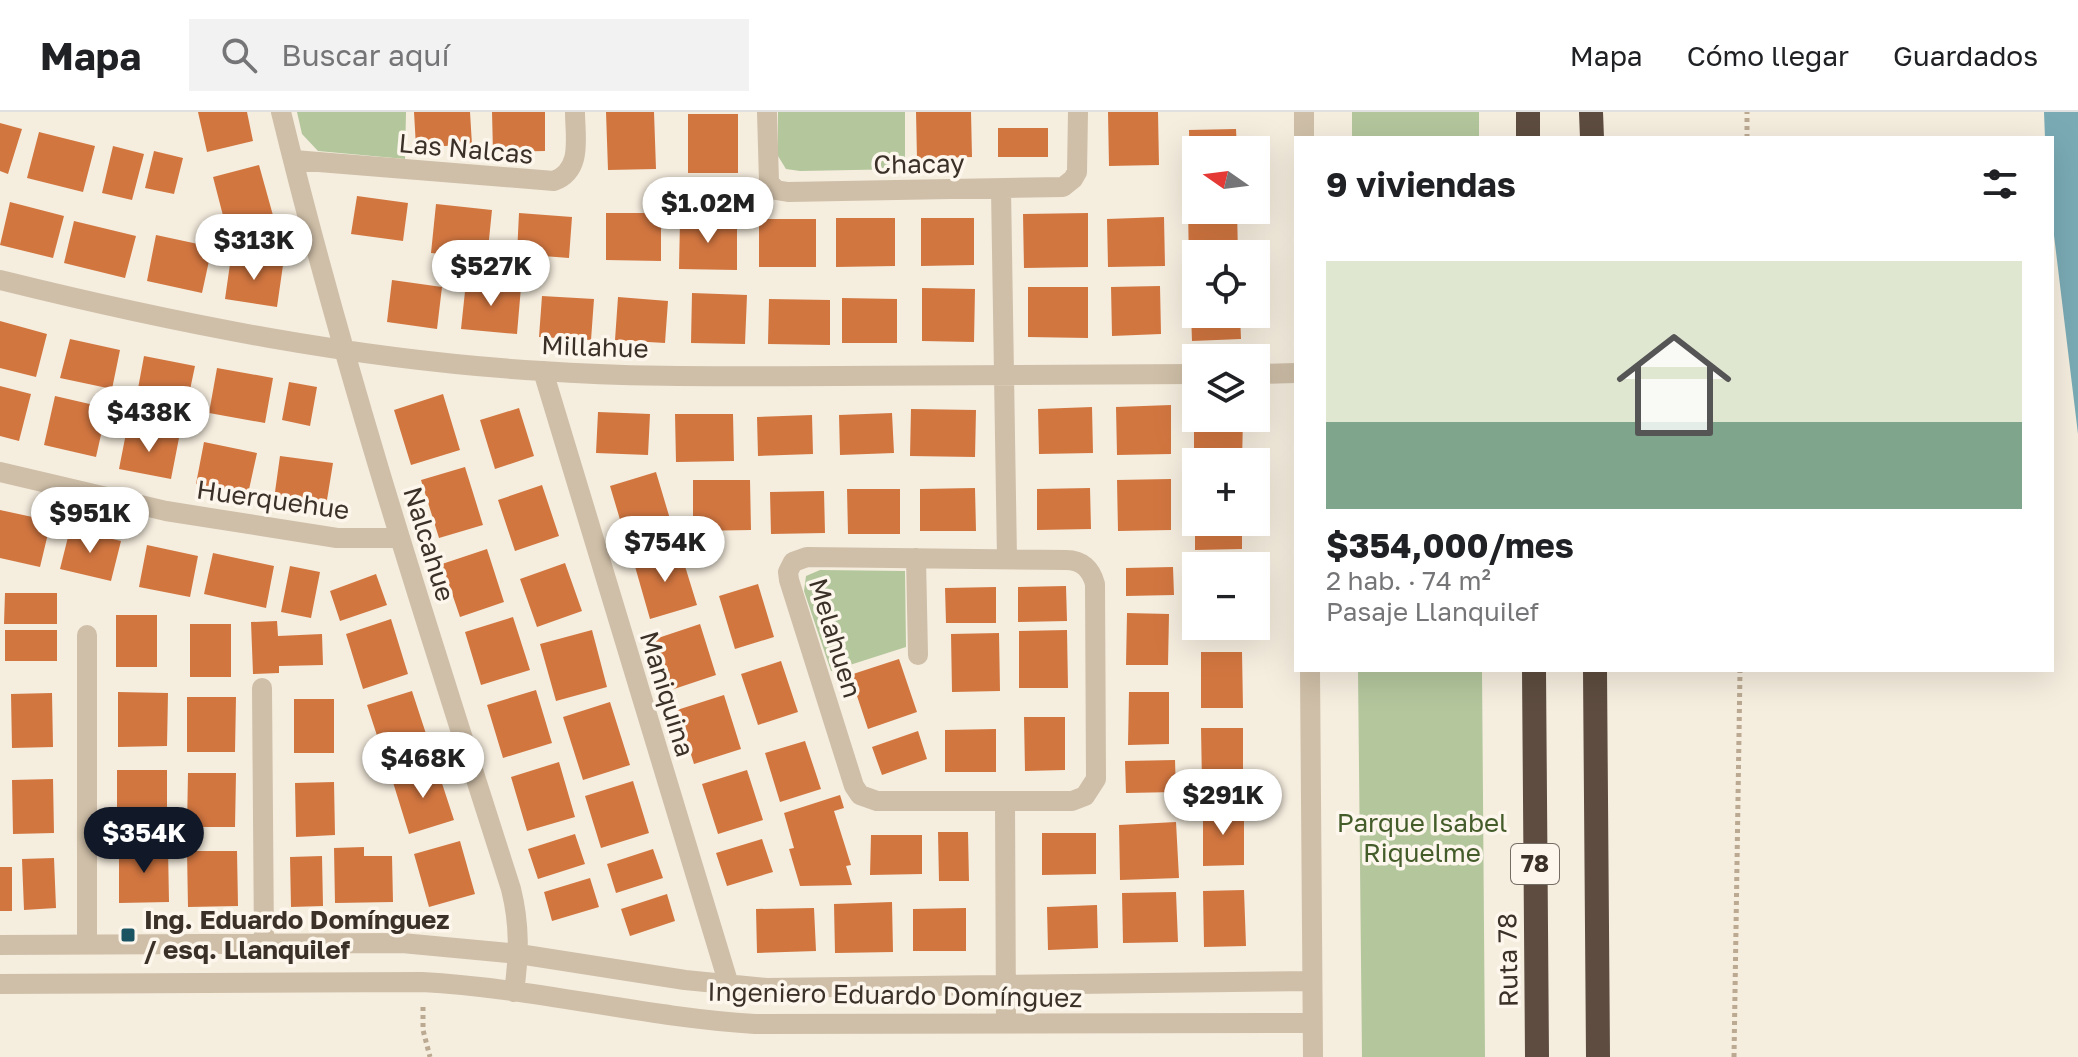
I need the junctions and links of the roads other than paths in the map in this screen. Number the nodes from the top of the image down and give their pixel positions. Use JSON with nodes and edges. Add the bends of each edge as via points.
{"nodes":[{"id":1,"x":281,"y":112,"type":"edge"},
{"id":2,"x":575,"y":112,"type":"edge"},
{"id":3,"x":767,"y":112,"type":"edge"},
{"id":4,"x":1078,"y":112,"type":"edge"},
{"id":5,"x":1304,"y":112,"type":"edge"},
{"id":6,"x":1528,"y":112,"type":"edge"},
{"id":7,"x":1591,"y":112,"type":"edge"},
{"id":8,"x":1304,"y":136,"type":"edge"},
{"id":9,"x":1528,"y":136,"type":"edge"},
{"id":10,"x":1592,"y":136,"type":"edge"},
{"id":11,"x":294,"y":160,"type":"junction"},
{"id":12,"x":1001,"y":189,"type":"junction"},
{"id":13,"x":0,"y":280,"type":"edge"},
{"id":14,"x":343,"y":349,"type":"junction"},
{"id":15,"x":543,"y":371,"type":"junction"},
{"id":16,"x":1294,"y":373,"type":"edge"},
{"id":17,"x":1182,"y":374,"type":"edge"},
{"id":18,"x":1270,"y":374,"type":"edge"},
{"id":19,"x":1002,"y":375,"type":"junction"},
{"id":20,"x":0,"y":472,"type":"edge"},
{"id":21,"x":399,"y":538,"type":"junction"},
{"id":22,"x":916,"y":558,"type":"junction"},
{"id":23,"x":1007,"y":559,"type":"junction"},
{"id":24,"x":87,"y":635,"type":"dead end"},
{"id":25,"x":918,"y":655,"type":"dead end"},
{"id":26,"x":1310,"y":672,"type":"edge"},
{"id":27,"x":1534,"y":672,"type":"edge"},
{"id":28,"x":1595,"y":672,"type":"edge"},
{"id":29,"x":262,"y":688,"type":"dead end"},
{"id":30,"x":1005,"y":801,"type":"junction"},
{"id":31,"x":87,"y":944,"type":"junction"},
{"id":32,"x":264,"y":944,"type":"junction"},
{"id":33,"x":0,"y":945,"type":"edge"},
{"id":34,"x":519,"y":954,"type":"junction"},
{"id":35,"x":1312,"y":981,"type":"junction"},
{"id":36,"x":0,"y":984,"type":"edge"},
{"id":37,"x":729,"y":985,"type":"junction"},
{"id":38,"x":1006,"y":986,"type":"junction"},
{"id":39,"x":514,"y":992,"type":"junction"},
{"id":40,"x":1006,"y":1023,"type":"junction"},
{"id":41,"x":1312,"y":1023,"type":"junction"},
{"id":42,"x":1313,"y":1057,"type":"edge"},
{"id":43,"x":1537,"y":1057,"type":"edge"},
{"id":44,"x":1598,"y":1057,"type":"edge"}],
"edges":[{"from":1,"to":11,"type":"street","name":"Nalcahue"},
{"from":2,"to":11,"type":"street","name":"Las Nalcas","via":[[574,164],[554,181]]},
{"from":3,"to":12,"type":"street","name":"Chacay","via":[[768,176],[776,190]]},
{"from":4,"to":12,"type":"street","name":"Chacay","via":[[1079,164],[1069,183],[1056,189]]},
{"from":5,"to":8,"type":"street"},
{"from":6,"to":9,"type":"highway"},
{"from":7,"to":10,"type":"highway"},
{"from":11,"to":14,"type":"street","name":"Nalcahue"},
{"from":12,"to":19,"type":"street"},
{"from":13,"to":14,"type":"street","name":"Millahue","via":[[162,318]]},
{"from":14,"to":15,"type":"street","name":"Millahue"},
{"from":14,"to":21,"type":"street","name":"Nalcahue"},
{"from":15,"to":19,"type":"street","name":"Millahue"},
{"from":15,"to":37,"type":"street","name":"Maniquina"},
{"from":16,"to":18,"type":"street"},
{"from":17,"to":19,"type":"street","name":"Millahue"},
{"from":19,"to":23,"type":"street"},
{"from":20,"to":21,"type":"street","name":"Huerquehue","via":[[166,511],[337,538]]},
{"from":21,"to":34,"type":"street","name":"Nalcahue","via":[[511,889]]},
{"from":22,"to":23,"type":"street","name":"Melahuen"},
{"from":22,"to":25,"type":"street"},
{"from":22,"to":30,"type":"street","name":"Melahuen","via":[[801,558],[789,567],[854,786],[870,800]]},
{"from":23,"to":30,"type":"street","name":"Melahuen","via":[[1075,560],[1093,577],[1096,779],[1085,796],[1072,801]]},
{"from":24,"to":31,"type":"street"},
{"from":26,"to":35,"type":"street"},
{"from":27,"to":43,"type":"highway","name":"Ruta 78","number":"78"},
{"from":28,"to":44,"type":"highway","number":"78"},
{"from":29,"to":32,"type":"street"},
{"from":30,"to":38,"type":"street"},
{"from":31,"to":32,"type":"street","name":"Ingeniero Eduardo Domínguez"},
{"from":31,"to":33,"type":"street","name":"Ingeniero Eduardo Domínguez"},
{"from":32,"to":34,"type":"street","name":"Ingeniero Eduardo Domínguez","via":[[402,943]]},
{"from":34,"to":37,"type":"street","name":"Ingeniero Eduardo Domínguez"},
{"from":34,"to":39,"type":"street","name":"Nalcahue"},
{"from":35,"to":38,"type":"street","name":"Ingeniero Eduardo Domínguez"},
{"from":35,"to":41,"type":"street"},
{"from":36,"to":39,"type":"street","name":"Ingeniero Eduardo Domínguez","via":[[422,982]]},
{"from":37,"to":38,"type":"street","name":"Ingeniero Eduardo Domínguez"},
{"from":38,"to":40,"type":"street"},
{"from":39,"to":40,"type":"street","name":"Ingeniero Eduardo Domínguez","via":[[720,1022]]},
{"from":40,"to":41,"type":"street","name":"Ingeniero Eduardo Domínguez"},
{"from":41,"to":42,"type":"street"}]}
